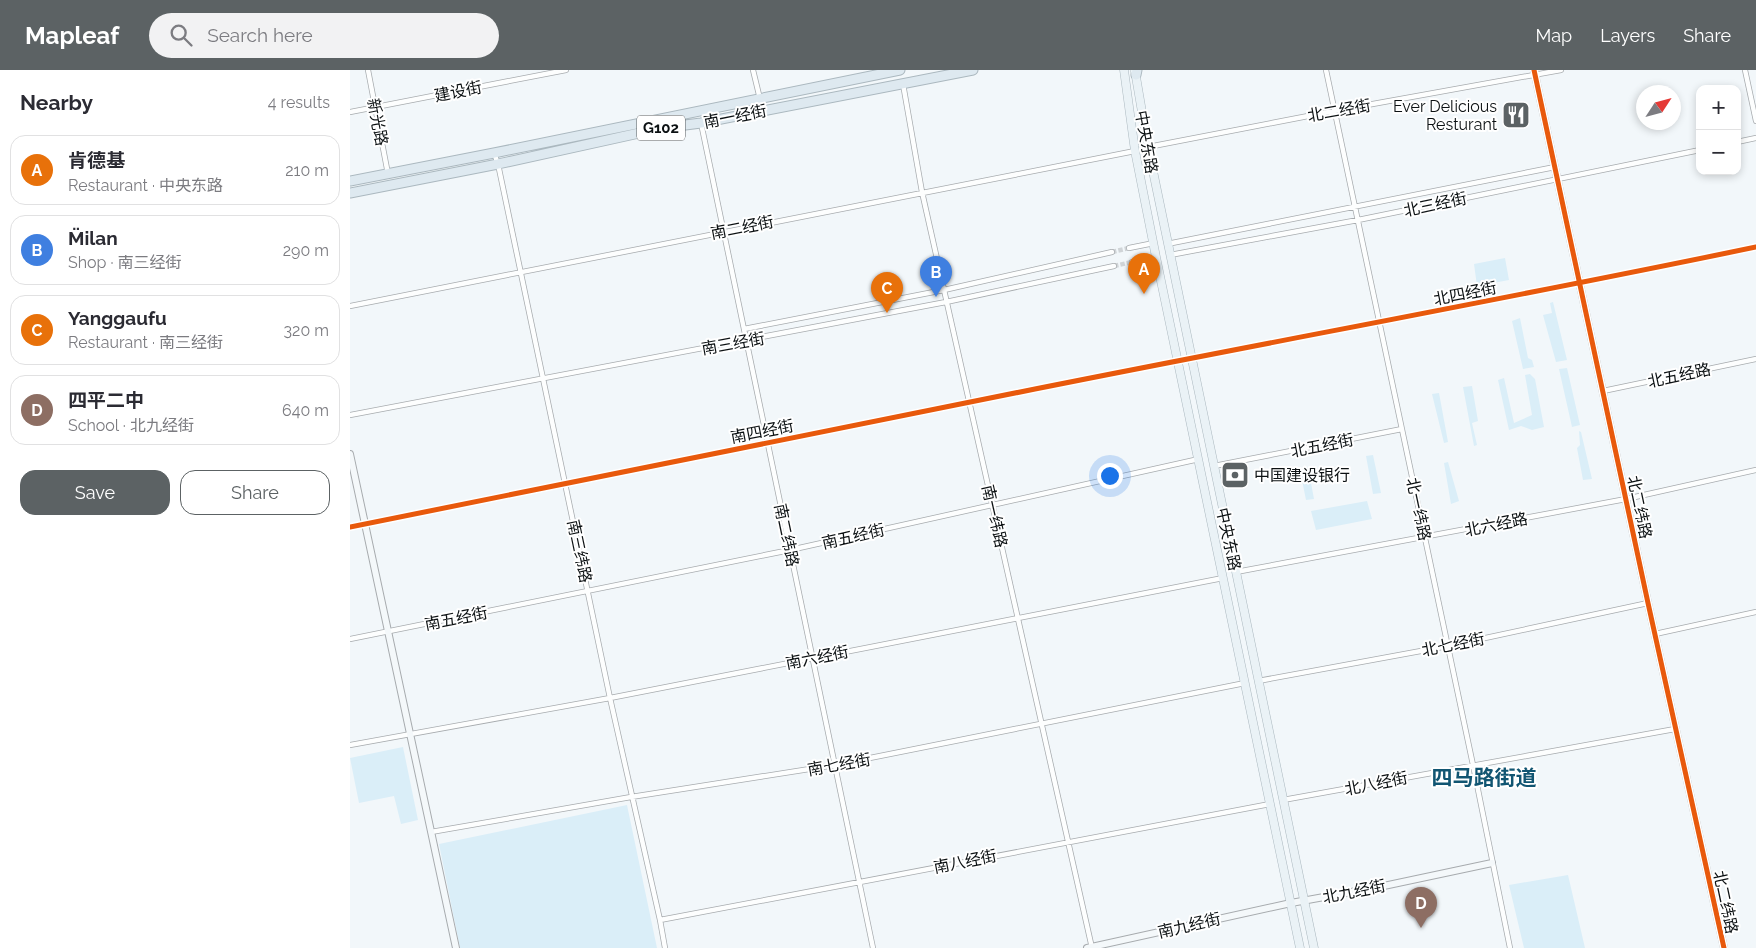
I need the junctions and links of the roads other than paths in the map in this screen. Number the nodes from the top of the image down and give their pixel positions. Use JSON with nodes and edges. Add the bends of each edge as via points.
{"nodes":[{"id":1,"x":368,"y":70,"type":"edge"},
{"id":2,"x":566,"y":70,"type":"edge"},
{"id":3,"x":753,"y":70,"type":"edge"},
{"id":4,"x":900,"y":70,"type":"edge"},
{"id":5,"x":973,"y":70,"type":"edge"},
{"id":6,"x":1118,"y":70,"type":"edge"},
{"id":7,"x":1124,"y":70,"type":"edge"},
{"id":8,"x":1326,"y":70,"type":"edge"},
{"id":9,"x":1561,"y":70,"type":"edge"},
{"id":10,"x":1745,"y":70,"type":"edge"},
{"id":11,"x":1136,"y":72,"type":"edge"},
{"id":12,"x":1535,"y":73,"type":"edge"},
{"id":13,"x":1125,"y":79,"type":"junction"},
{"id":14,"x":903,"y":83,"type":"junction"},
{"id":15,"x":760,"y":99,"type":"junction"},
{"id":16,"x":375,"y":108,"type":"junction"},
{"id":17,"x":1334,"y":111,"type":"junction"},
{"id":18,"x":350,"y":112,"type":"edge"},
{"id":19,"x":1756,"y":121,"type":"edge"},
{"id":20,"x":701,"y":123,"type":"junction"},
{"id":21,"x":1756,"y":138,"type":"edge"},
{"id":22,"x":1741,"y":141,"type":"edge"},
{"id":23,"x":1148,"y":147,"type":"junction"},
{"id":24,"x":1135,"y":151,"type":"junction"},
{"id":25,"x":1696,"y":151,"type":"edge"},
{"id":26,"x":494,"y":153,"type":"junction"},
{"id":27,"x":498,"y":164,"type":"junction"},
{"id":28,"x":1555,"y":167,"type":"junction"},
{"id":29,"x":388,"y":174,"type":"junction"},
{"id":30,"x":1558,"y":179,"type":"junction"},
{"id":31,"x":350,"y":181,"type":"edge"},
{"id":32,"x":922,"y":192,"type":"junction"},
{"id":33,"x":350,"y":193,"type":"edge"},
{"id":34,"x":1355,"y":206,"type":"junction"},
{"id":35,"x":1358,"y":220,"type":"junction"},
{"id":36,"x":724,"y":231,"type":"junction"},
{"id":37,"x":1154,"y":243,"type":"junction"},
{"id":38,"x":1168,"y":244,"type":"junction"},
{"id":39,"x":1756,"y":247,"type":"edge"},
{"id":40,"x":1129,"y":248,"type":"tunnel mouth"},
{"id":41,"x":1112,"y":252,"type":"tunnel mouth"},
{"id":42,"x":1170,"y":255,"type":"junction"},
{"id":43,"x":1156,"y":257,"type":"junction"},
{"id":44,"x":1132,"y":262,"type":"tunnel mouth"},
{"id":45,"x":1114,"y":266,"type":"tunnel mouth"},
{"id":46,"x":520,"y":272,"type":"junction"},
{"id":47,"x":1580,"y":284,"type":"junction"},
{"id":48,"x":944,"y":290,"type":"junction"},
{"id":49,"x":946,"y":302,"type":"junction"},
{"id":50,"x":350,"y":306,"type":"edge"},
{"id":51,"x":1379,"y":322,"type":"junction"},
{"id":52,"x":744,"y":329,"type":"junction"},
{"id":53,"x":747,"y":341,"type":"junction"},
{"id":54,"x":1191,"y":358,"type":"junction"},
{"id":55,"x":1756,"y":359,"type":"edge"},
{"id":56,"x":1178,"y":360,"type":"junction"},
{"id":57,"x":543,"y":378,"type":"junction"},
{"id":58,"x":1603,"y":391,"type":"junction"},
{"id":59,"x":969,"y":402,"type":"junction"},
{"id":60,"x":350,"y":416,"type":"edge"},
{"id":61,"x":1402,"y":429,"type":"junction"},
{"id":62,"x":768,"y":442,"type":"junction"},
{"id":63,"x":350,"y":454,"type":"edge"},
{"id":64,"x":1199,"y":459,"type":"junction"},
{"id":65,"x":1214,"y":466,"type":"junction"},
{"id":66,"x":1756,"y":470,"type":"edge"},
{"id":67,"x":566,"y":484,"type":"junction"},
{"id":68,"x":1626,"y":499,"type":"junction"},
{"id":69,"x":992,"y":505,"type":"junction"},
{"id":70,"x":365,"y":524,"type":"junction"},
{"id":71,"x":350,"y":527,"type":"edge"},
{"id":72,"x":1425,"y":537,"type":"junction"},
{"id":73,"x":790,"y":550,"type":"junction"},
{"id":74,"x":1236,"y":572,"type":"junction"},
{"id":75,"x":1223,"y":578,"type":"junction"},
{"id":76,"x":588,"y":591,"type":"junction"},
{"id":77,"x":1648,"y":603,"type":"junction"},
{"id":78,"x":1756,"y":612,"type":"edge"},
{"id":79,"x":1018,"y":617,"type":"junction"},
{"id":80,"x":388,"y":632,"type":"junction"},
{"id":81,"x":1655,"y":634,"type":"junction"},
{"id":82,"x":350,"y":639,"type":"edge"},
{"id":83,"x":1448,"y":646,"type":"junction"},
{"id":84,"x":813,"y":658,"type":"junction"},
{"id":85,"x":1258,"y":682,"type":"junction"},
{"id":86,"x":1245,"y":683,"type":"junction"},
{"id":87,"x":610,"y":698,"type":"junction"},
{"id":88,"x":1042,"y":724,"type":"junction"},
{"id":89,"x":1675,"y":729,"type":"junction"},
{"id":90,"x":410,"y":734,"type":"junction"},
{"id":91,"x":350,"y":745,"type":"edge"},
{"id":92,"x":1474,"y":765,"type":"junction"},
{"id":93,"x":835,"y":766,"type":"junction"},
{"id":94,"x":631,"y":797,"type":"junction"},
{"id":95,"x":1283,"y":800,"type":"junction"},
{"id":96,"x":1270,"y":804,"type":"junction"},
{"id":97,"x":431,"y":832,"type":"junction"},
{"id":98,"x":1068,"y":841,"type":"junction"},
{"id":99,"x":1492,"y":863,"type":"junction"},
{"id":100,"x":860,"y":881,"type":"junction"},
{"id":101,"x":1304,"y":900,"type":"junction"},
{"id":102,"x":1290,"y":903,"type":"junction"},
{"id":103,"x":660,"y":920,"type":"junction"},
{"id":104,"x":456,"y":948,"type":"edge"},
{"id":105,"x":665,"y":948,"type":"edge"},
{"id":106,"x":873,"y":948,"type":"edge"},
{"id":107,"x":1090,"y":948,"type":"edge"},
{"id":108,"x":1300,"y":948,"type":"edge"},
{"id":109,"x":1314,"y":948,"type":"edge"},
{"id":110,"x":1510,"y":948,"type":"edge"},
{"id":111,"x":1724,"y":948,"type":"edge"}],
"edges":[{"from":1,"to":16,"type":"street","name":"新光路"},
{"from":2,"to":16,"type":"street","name":"建设街"},
{"from":3,"to":15,"type":"street"},
{"from":4,"to":15,"type":"highway","name":"南一经街","number":"G102"},
{"from":5,"to":14,"type":"highway","name":"南一经街","number":"G102"},
{"from":6,"to":13,"type":"main road"},
{"from":7,"to":13,"type":"main road","name":"中央东路"},
{"from":8,"to":17,"type":"street","name":"北一纬路"},
{"from":9,"to":12,"type":"street","name":"北二经街"},
{"from":10,"to":19,"type":"street"},
{"from":11,"to":23,"type":"main road","name":"中央东路"},
{"from":12,"to":17,"type":"street","name":"北二经街"},
{"from":12,"to":28,"type":"street","name":"北二纬路"},
{"from":13,"to":24,"type":"main road","name":"中央东路"},
{"from":14,"to":20,"type":"highway","name":"南一经街","number":"G102"},
{"from":14,"to":32,"type":"street","name":"南一纬路"},
{"from":15,"to":26,"type":"highway","name":"南一经街","number":"G102"},
{"from":16,"to":18,"type":"street","name":"建设街"},
{"from":16,"to":29,"type":"street","name":"新光路"},
{"from":17,"to":23,"type":"street","name":"北二经街"},
{"from":17,"to":34,"type":"street","name":"北一纬路"},
{"from":20,"to":27,"type":"highway","name":"南一经街","number":"G102","via":[[662,128]]},
{"from":20,"to":36,"type":"street","name":"南二纬路"},
{"from":21,"to":22,"type":"street"},
{"from":23,"to":38,"type":"main road","name":"中央东路"},
{"from":24,"to":32,"type":"street","name":"南二经街"},
{"from":24,"to":37,"type":"main road","name":"中央东路"},
{"from":25,"to":30,"type":"street","name":"北三经街"},
{"from":26,"to":27,"type":"street","name":"南三纬路"},
{"from":26,"to":29,"type":"highway","name":"南一经街","number":"G102"},
{"from":27,"to":33,"type":"highway","name":"南一经街","number":"G102"},
{"from":27,"to":46,"type":"street","name":"南三纬路"},
{"from":28,"to":30,"type":"street","name":"北二纬路"},
{"from":28,"to":34,"type":"street"},
{"from":29,"to":31,"type":"highway","name":"南一经街","number":"G102"},
{"from":30,"to":35,"type":"street","name":"北三经街"},
{"from":30,"to":47,"type":"street","name":"北二纬路"},
{"from":32,"to":36,"type":"street","name":"南二经街"},
{"from":32,"to":48,"type":"street","name":"南一纬路"},
{"from":34,"to":35,"type":"street","name":"北一纬路"},
{"from":34,"to":38,"type":"street"},
{"from":35,"to":42,"type":"street","name":"北三经街"},
{"from":35,"to":51,"type":"street","name":"北一纬路"},
{"from":36,"to":46,"type":"street","name":"南二经街"},
{"from":36,"to":52,"type":"street","name":"南二纬路"},
{"from":37,"to":40,"type":"street"},
{"from":37,"to":43,"type":"main road","name":"中央东路"},
{"from":38,"to":42,"type":"main road","name":"中央东路"},
{"from":39,"to":47,"type":"street","name":"北四经街"},
{"from":41,"to":48,"type":"street"},
{"from":42,"to":54,"type":"main road","name":"中央东路"},
{"from":43,"to":44,"type":"street"},
{"from":43,"to":56,"type":"main road","name":"中央东路"},
{"from":45,"to":49,"type":"street","name":"南三经街"},
{"from":46,"to":50,"type":"street","name":"南二经街"},
{"from":46,"to":57,"type":"street","name":"南三纬路"},
{"from":47,"to":51,"type":"street","name":"北四经街"},
{"from":47,"to":58,"type":"street","name":"北二纬路"},
{"from":48,"to":49,"type":"street","name":"南一纬路"},
{"from":48,"to":52,"type":"street"},
{"from":49,"to":53,"type":"street","name":"南三经街"},
{"from":49,"to":59,"type":"street","name":"南一纬路"},
{"from":51,"to":54,"type":"street","name":"北四经街"},
{"from":51,"to":61,"type":"street","name":"北一纬路"},
{"from":52,"to":53,"type":"street","name":"南二纬路"},
{"from":53,"to":57,"type":"street","name":"南三经街"},
{"from":53,"to":62,"type":"street","name":"南二纬路"},
{"from":54,"to":56,"type":"street","name":"北四经街"},
{"from":54,"to":65,"type":"main road","name":"中央东路"},
{"from":55,"to":58,"type":"street","name":"北五经路"},
{"from":56,"to":59,"type":"street","name":"南四经街"},
{"from":56,"to":64,"type":"main road","name":"中央东路"},
{"from":57,"to":60,"type":"street","name":"南三经街"},
{"from":57,"to":67,"type":"street","name":"南三纬路"},
{"from":58,"to":68,"type":"street","name":"北二纬路"},
{"from":59,"to":62,"type":"street","name":"南四经街"},
{"from":59,"to":69,"type":"street","name":"南一纬路"},
{"from":61,"to":65,"type":"street","name":"北五经街"},
{"from":61,"to":72,"type":"street","name":"北一纬路"},
{"from":62,"to":67,"type":"street","name":"南四经街"},
{"from":62,"to":73,"type":"street","name":"南二纬路"},
{"from":63,"to":70,"type":"street"},
{"from":64,"to":69,"type":"street","name":"南五经街"},
{"from":64,"to":75,"type":"main road","name":"中央东路"},
{"from":65,"to":74,"type":"main road","name":"中央东路"},
{"from":66,"to":68,"type":"street","name":"北六经路"},
{"from":67,"to":70,"type":"street","name":"南四经街"},
{"from":67,"to":76,"type":"street","name":"南三纬路"},
{"from":68,"to":72,"type":"street","name":"北六经路"},
{"from":68,"to":77,"type":"street","name":"北二纬路"},
{"from":69,"to":73,"type":"street","name":"南五经街"},
{"from":69,"to":79,"type":"street","name":"南一纬路"},
{"from":70,"to":71,"type":"street","name":"南四经街"},
{"from":70,"to":80,"type":"street"},
{"from":72,"to":74,"type":"street","name":"北六经路"},
{"from":72,"to":83,"type":"street","name":"北一纬路"},
{"from":73,"to":76,"type":"street","name":"南五经街"},
{"from":73,"to":84,"type":"street","name":"南二纬路"},
{"from":74,"to":85,"type":"main road","name":"中央东路"},
{"from":75,"to":79,"type":"street","name":"南六经街"},
{"from":75,"to":86,"type":"main road","name":"中央东路"},
{"from":76,"to":80,"type":"street","name":"南五经街"},
{"from":76,"to":87,"type":"street","name":"南三纬路"},
{"from":77,"to":81,"type":"street","name":"北二纬路"},
{"from":77,"to":83,"type":"street","name":"北七经街"},
{"from":78,"to":81,"type":"street"},
{"from":79,"to":84,"type":"street","name":"南六经街"},
{"from":79,"to":88,"type":"street","name":"南一纬路"},
{"from":80,"to":82,"type":"street","name":"南五经街"},
{"from":80,"to":90,"type":"street"},
{"from":81,"to":89,"type":"street","name":"北二纬路"},
{"from":83,"to":85,"type":"street","name":"北七经街"},
{"from":83,"to":92,"type":"street","name":"北一纬路"},
{"from":84,"to":87,"type":"street","name":"南六经街"},
{"from":84,"to":93,"type":"street","name":"南二纬路"},
{"from":85,"to":95,"type":"main road","name":"中央东路"},
{"from":86,"to":88,"type":"street","name":"南七经街"},
{"from":86,"to":96,"type":"main road","name":"中央东路"},
{"from":87,"to":90,"type":"street","name":"南六经街"},
{"from":87,"to":94,"type":"street","name":"南三纬路"},
{"from":88,"to":93,"type":"street","name":"南七经街"},
{"from":88,"to":98,"type":"street","name":"南一纬路"},
{"from":89,"to":92,"type":"street","name":"北八经街"},
{"from":89,"to":111,"type":"street","name":"北二纬路"},
{"from":90,"to":91,"type":"street","name":"南六经街"},
{"from":90,"to":97,"type":"street"},
{"from":92,"to":95,"type":"street","name":"北八经街"},
{"from":92,"to":99,"type":"street","name":"北一纬路"},
{"from":93,"to":94,"type":"street","name":"南七经街"},
{"from":93,"to":100,"type":"street","name":"南二纬路"},
{"from":94,"to":97,"type":"street","name":"南七经街"},
{"from":94,"to":103,"type":"street","name":"南三纬路"},
{"from":95,"to":101,"type":"main road","name":"中央东路"},
{"from":96,"to":98,"type":"street","name":"南八经街"},
{"from":96,"to":102,"type":"main road","name":"中央东路"},
{"from":97,"to":104,"type":"street"},
{"from":98,"to":100,"type":"street","name":"南八经街"},
{"from":98,"to":107,"type":"street","name":"南一纬路"},
{"from":99,"to":101,"type":"street","name":"北九经街"},
{"from":99,"to":110,"type":"street","name":"北一纬路"},
{"from":100,"to":103,"type":"street","name":"南八经街"},
{"from":100,"to":106,"type":"street","name":"南二纬路"},
{"from":101,"to":102,"type":"street","name":"北九经街"},
{"from":101,"to":109,"type":"main road","name":"中央东路"},
{"from":102,"to":107,"type":"street","name":"南九经街"},
{"from":102,"to":108,"type":"main road","name":"中央东路"},
{"from":103,"to":105,"type":"street","name":"南三纬路"}]}
